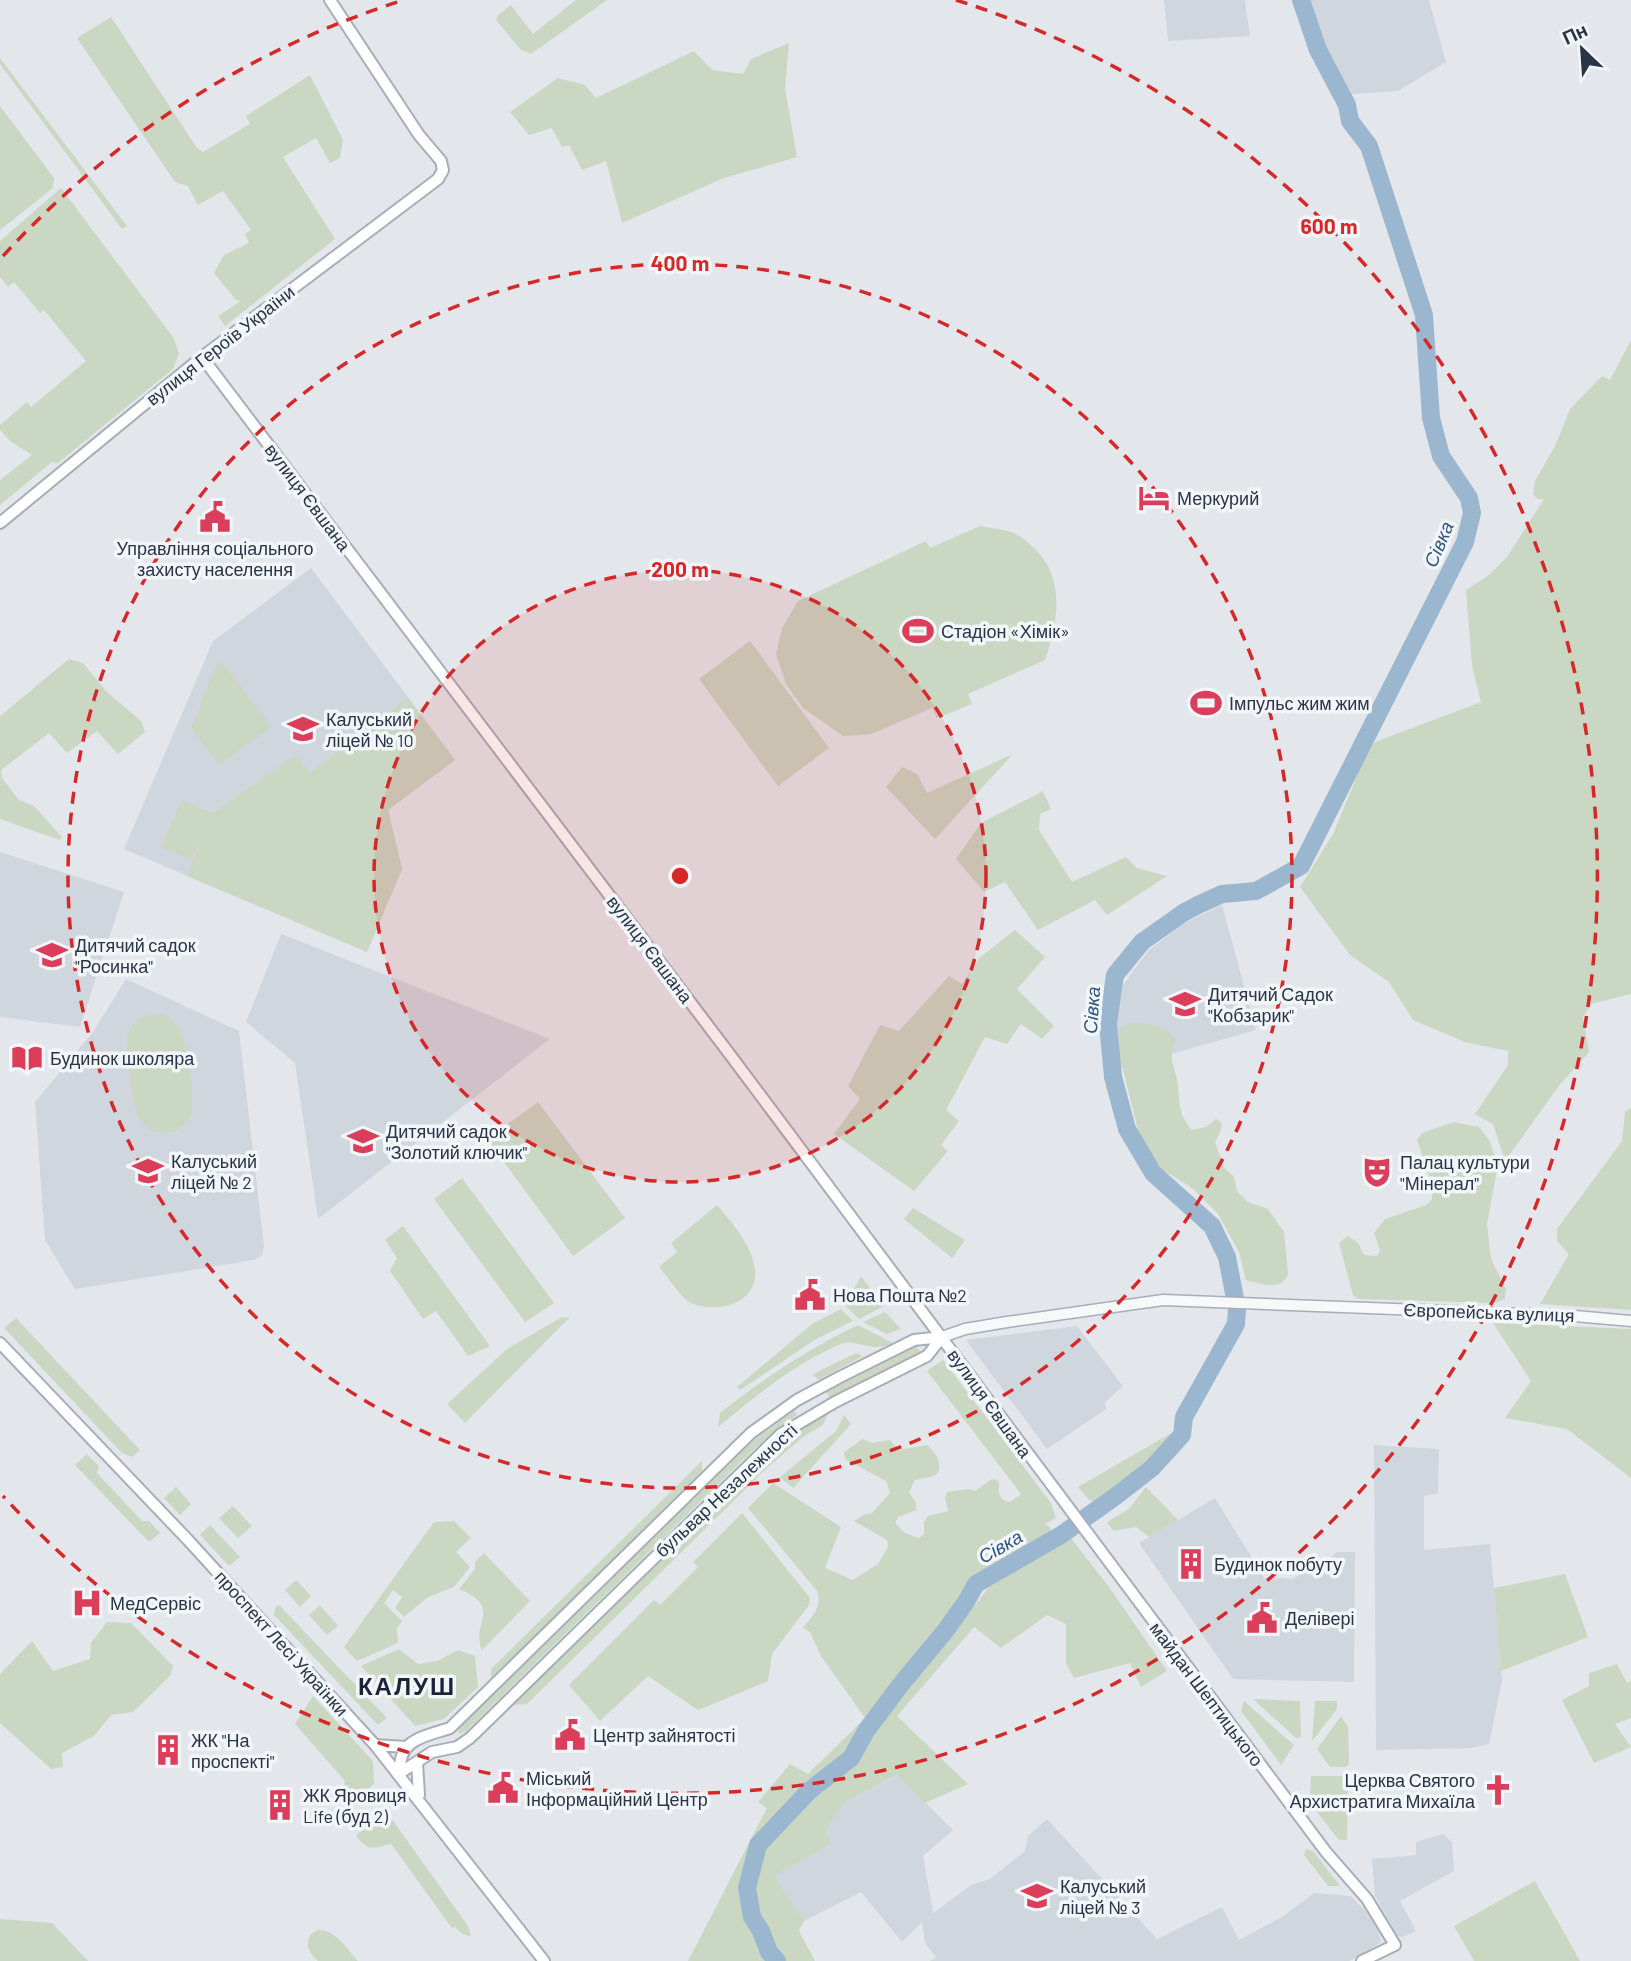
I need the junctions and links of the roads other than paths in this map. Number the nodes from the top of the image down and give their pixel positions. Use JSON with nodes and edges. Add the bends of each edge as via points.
{"nodes":[{"id":1,"x":330,"y":0,"type":"edge"},
{"id":2,"x":202,"y":357,"type":"junction"},
{"id":3,"x":0,"y":523,"type":"edge"},
{"id":4,"x":1631,"y":1321,"type":"edge"},
{"id":5,"x":942,"y":1337,"type":"junction"},
{"id":6,"x":0,"y":1343,"type":"edge"},
{"id":7,"x":1094,"y":1544,"type":"joint"},
{"id":8,"x":376,"y":1745,"type":"junction"},
{"id":9,"x":406,"y":1747,"type":"junction"},
{"id":10,"x":417,"y":1762,"type":"junction"},
{"id":11,"x":400,"y":1773,"type":"junction"},
{"id":12,"x":419,"y":1798,"type":"junction"},
{"id":13,"x":544,"y":1961,"type":"edge"},
{"id":14,"x":1362,"y":1961,"type":"edge"}],
"edges":[{"from":1,"to":2,"type":"main road","name":"вулиця Героїв України","via":[[443,170],[428,187]]},
{"from":2,"to":3,"type":"main road","name":"вулиця Героїв України"},
{"from":2,"to":5,"type":"main road","name":"вулиця Євшана"},
{"from":4,"to":5,"type":"street","name":"Європейська вулиця","via":[[1163,1300]]},
{"from":5,"to":7,"type":"main road","name":"вулиця Євшана"},
{"from":5,"to":9,"type":"main road","name":"бульвар Незалежності","via":[[914,1340],[769,1419],[450,1728],[418,1738]]},
{"from":5,"to":10,"type":"main road","name":"бульвар Незалежності","via":[[927,1356],[782,1434],[470,1738]]},
{"from":6,"to":8,"type":"main road","name":"проспект Лесі Українки"},
{"from":7,"to":14,"type":"main road","name":"майдан Шептицького","via":[[1326,1852],[1367,1899],[1395,1945]]},
{"from":8,"to":9,"type":"main road"},
{"from":8,"to":11,"type":"main road","name":"проспект Лесі Українки"},
{"from":9,"to":11,"type":"main road","via":[[399,1761]]},
{"from":10,"to":11,"type":"main road","name":"бульвар Незалежності"},
{"from":10,"to":12,"type":"main road"},
{"from":11,"to":12,"type":"main road","name":"проспект Лесі Українки"},
{"from":12,"to":13,"type":"main road","name":"проспект Лесі Українки"}]}
